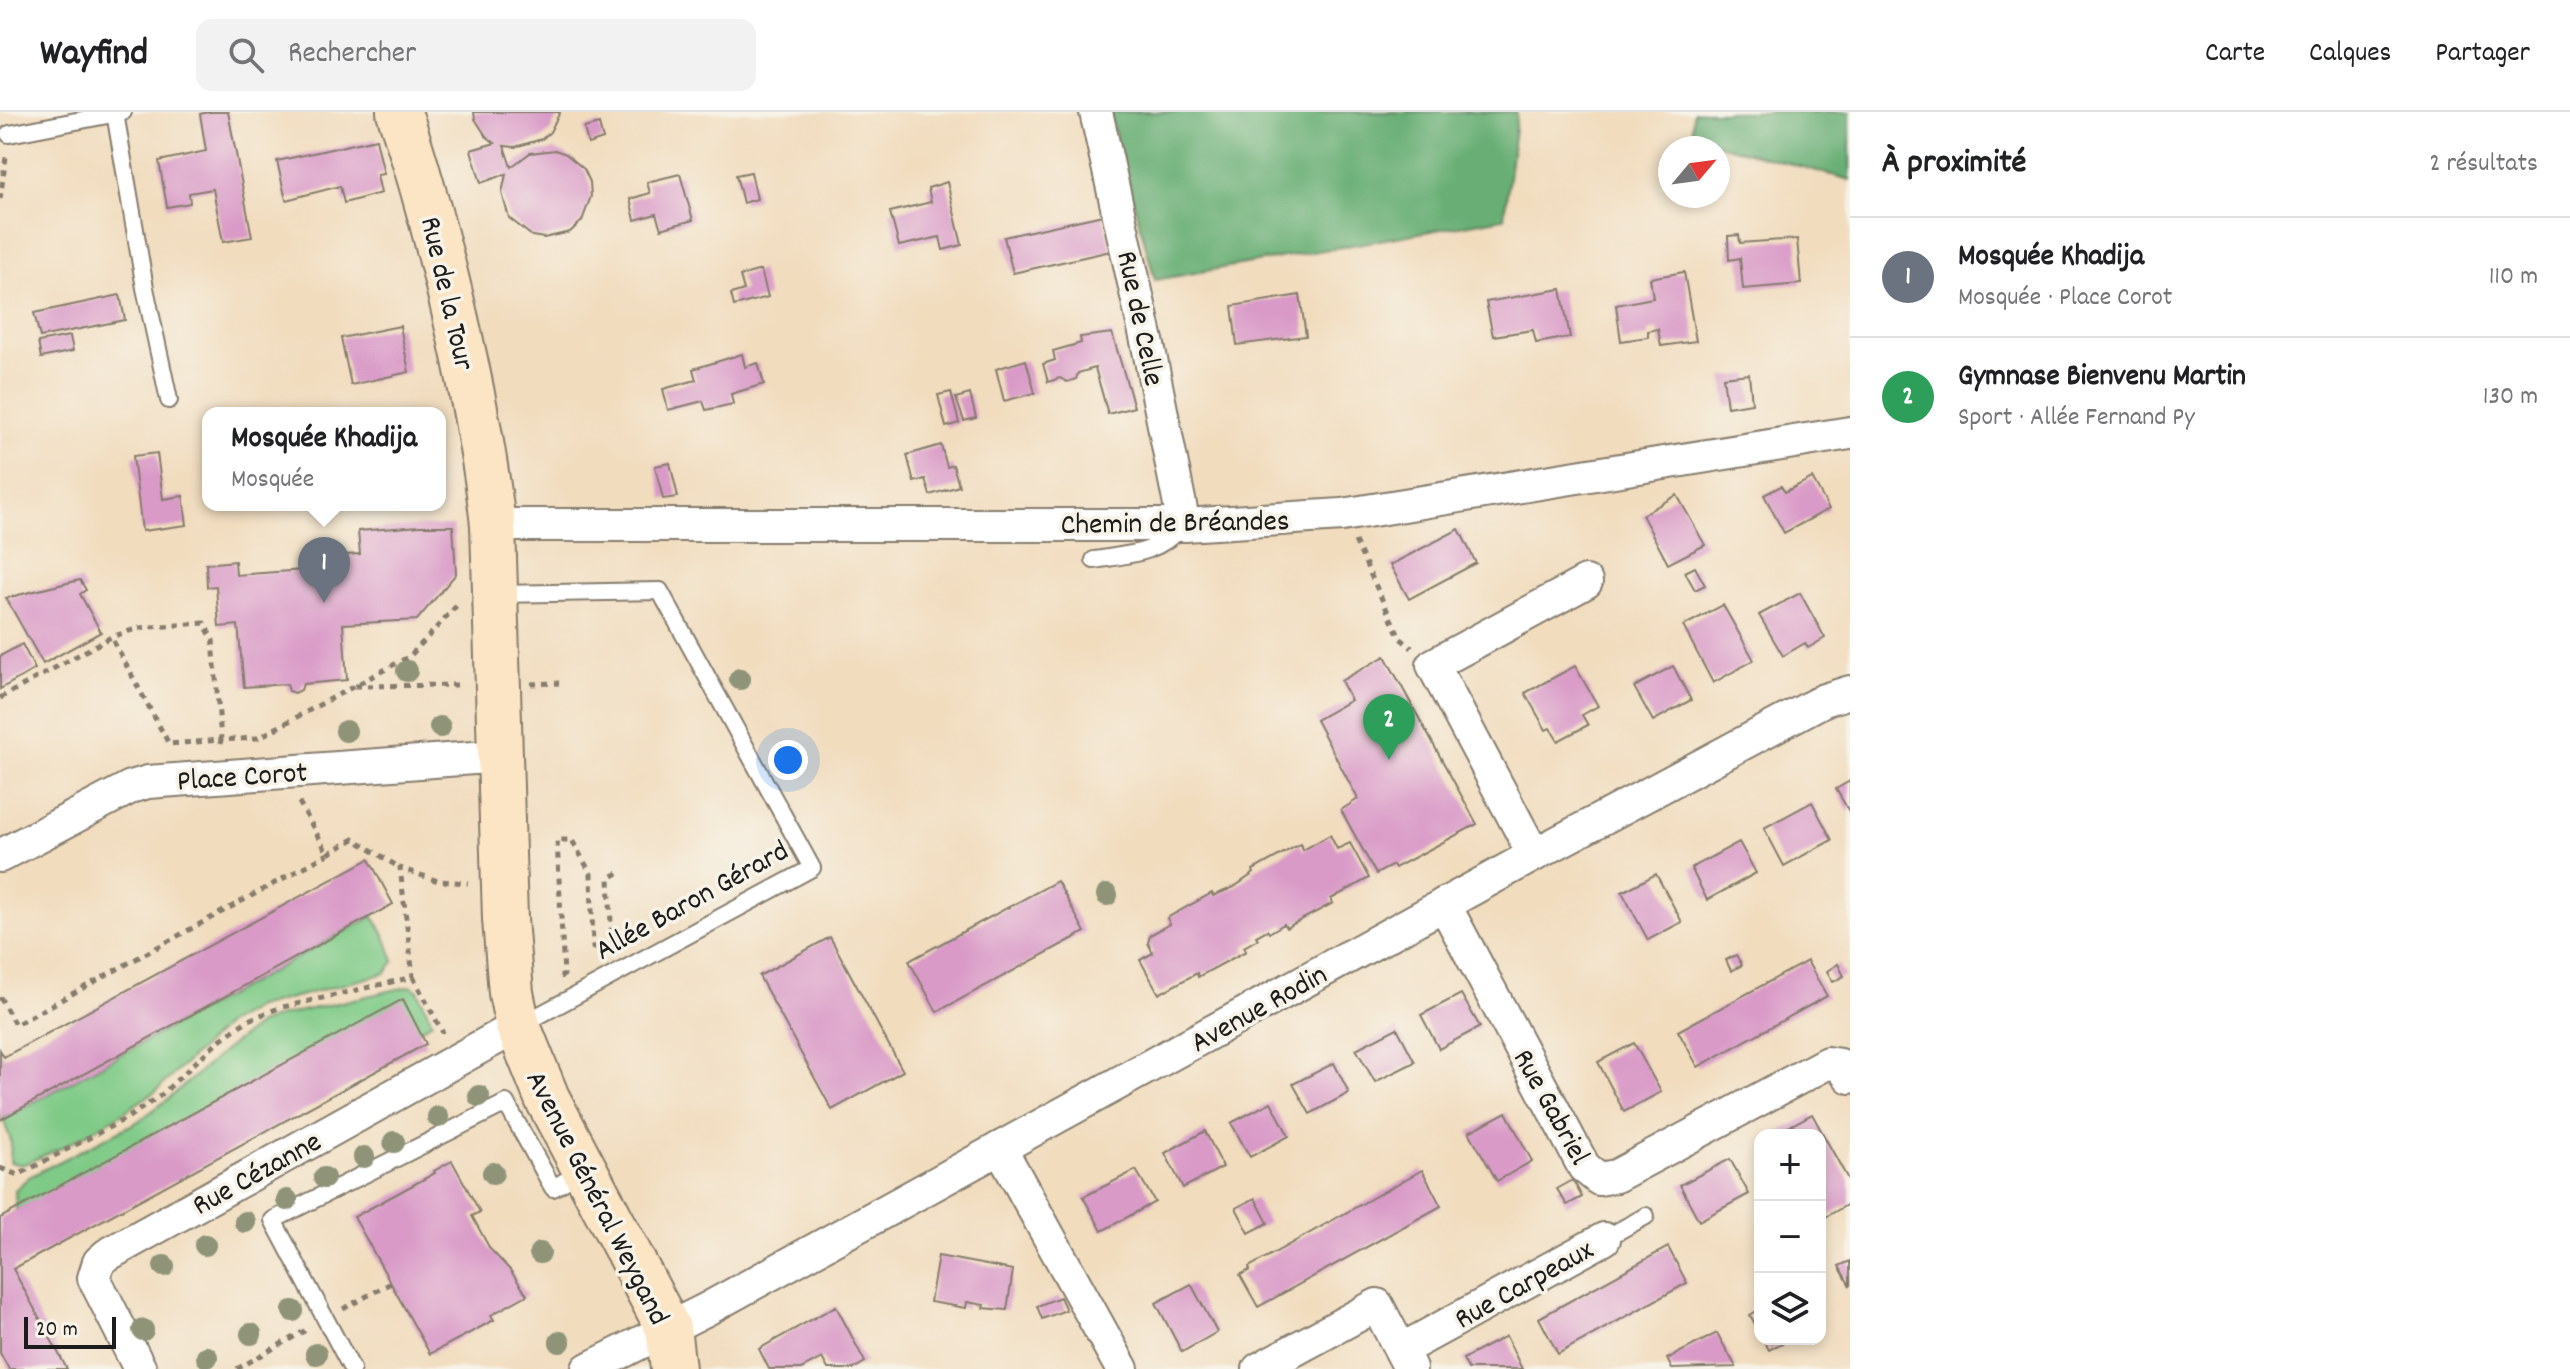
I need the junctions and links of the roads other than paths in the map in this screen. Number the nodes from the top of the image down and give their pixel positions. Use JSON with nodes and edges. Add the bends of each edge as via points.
{"nodes":[{"id":1,"x":399,"y":112,"type":"edge"},
{"id":2,"x":1096,"y":112,"type":"edge"},
{"id":3,"x":119,"y":113,"type":"edge"},
{"id":4,"x":9,"y":134,"type":"road end"},
{"id":5,"x":169,"y":400,"type":"dead end"},
{"id":6,"x":1850,"y":433,"type":"edge"},
{"id":7,"x":493,"y":525,"type":"junction"},
{"id":8,"x":1184,"y":525,"type":"junction"},
{"id":9,"x":1094,"y":560,"type":"dead end"},
{"id":10,"x":1586,"y":582,"type":"dead end"},
{"id":11,"x":481,"y":594,"type":"junction"},
{"id":12,"x":1850,"y":692,"type":"edge"},
{"id":13,"x":501,"y":756,"type":"junction"},
{"id":14,"x":1534,"y":855,"type":"junction"},
{"id":15,"x":0,"y":856,"type":"edge"},
{"id":16,"x":1444,"y":904,"type":"junction"},
{"id":17,"x":502,"y":1036,"type":"junction"},
{"id":18,"x":1850,"y":1077,"type":"edge"},
{"id":19,"x":1000,"y":1148,"type":"junction"},
{"id":20,"x":585,"y":1170,"type":"junction"},
{"id":21,"x":1646,"y":1216,"type":"dead end"},
{"id":22,"x":1604,"y":1239,"type":"joint"},
{"id":23,"x":671,"y":1349,"type":"edge"},
{"id":24,"x":1406,"y":1359,"type":"edge"},
{"id":25,"x":140,"y":1369,"type":"edge"},
{"id":26,"x":352,"y":1369,"type":"edge"},
{"id":27,"x":588,"y":1369,"type":"edge"},
{"id":28,"x":1122,"y":1369,"type":"edge"},
{"id":29,"x":1259,"y":1369,"type":"edge"}],
"edges":[{"from":1,"to":7,"type":"street","name":"Rue de la Tour","via":[[436,232],[482,438]]},
{"from":2,"to":8,"type":"street","name":"Rue de Celle"},
{"from":3,"to":4,"type":"lane"},
{"from":3,"to":5,"type":"lane","via":[[145,288]]},
{"from":6,"to":8,"type":"street","name":"Chemin de Bréandes","via":[[1342,515]]},
{"from":7,"to":8,"type":"street","name":"Chemin de Bréandes"},
{"from":7,"to":11,"type":"street","name":"Rue de la Tour"},
{"from":8,"to":9,"type":"lane","via":[[1168,542],[1145,551]]},
{"from":10,"to":14,"type":"street","via":[[1433,665]]},
{"from":11,"to":13,"type":"street","name":"Rue de la Tour","via":[[498,684]]},
{"from":11,"to":17,"type":"lane","name":"Allée Baron Gérard","via":[[660,591],[812,868]]},
{"from":12,"to":14,"type":"street","name":"Avenue Rodin","via":[[1824,700]]},
{"from":13,"to":15,"type":"street","name":"Place Corot","via":[[139,784]]},
{"from":13,"to":17,"type":"street","name":"Avenue Général Weygand","via":[[511,993]]},
{"from":14,"to":16,"type":"street","name":"Avenue Rodin"},
{"from":16,"to":18,"type":"street","name":"Rue Gabriel","via":[[1584,1167],[1599,1179],[1616,1176],[1827,1063],[1840,1065]]},
{"from":16,"to":19,"type":"street","name":"Avenue Rodin"},
{"from":17,"to":20,"type":"street","name":"Avenue Général Weygand","via":[[547,1098]]},
{"from":17,"to":25,"type":"street","name":"Rue Cézanne","via":[[99,1262],[97,1289]]},
{"from":19,"to":23,"type":"street","name":"Avenue Rodin"},
{"from":19,"to":28,"type":"street"},
{"from":20,"to":23,"type":"street","name":"Avenue Général Weygand"},
{"from":20,"to":26,"type":"lane","via":[[553,1188],[506,1103],[273,1220]]},
{"from":21,"to":22,"type":"lane","name":"Rue Carpeaux"},
{"from":22,"to":24,"type":"street","name":"Rue Carpeaux"},
{"from":23,"to":27,"type":"street","name":"Avenue Rodin"},
{"from":24,"to":29,"type":"street","name":"Rue Carpeaux","via":[[1377,1305]]}]}
